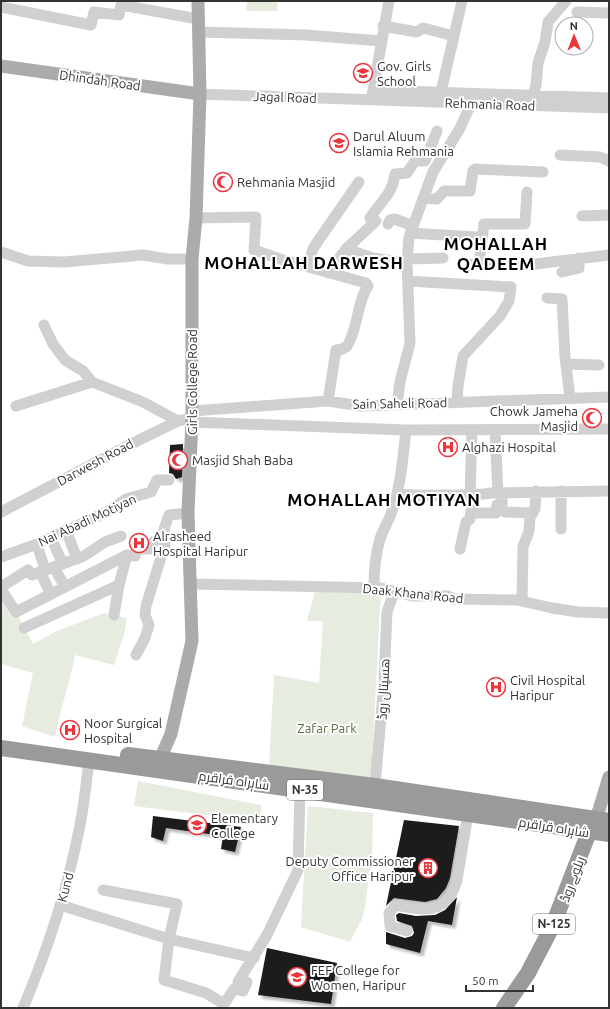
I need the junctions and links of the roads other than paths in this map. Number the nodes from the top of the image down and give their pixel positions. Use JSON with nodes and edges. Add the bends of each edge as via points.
{"nodes":[{"id":1,"x":198,"y":1,"type":"edge"},
{"id":2,"x":389,"y":1,"type":"edge"},
{"id":3,"x":462,"y":1,"type":"edge"},
{"id":4,"x":566,"y":1,"type":"edge"},
{"id":5,"x":1,"y":7,"type":"edge"},
{"id":6,"x":577,"y":12,"type":"dead end"},
{"id":7,"x":609,"y":12,"type":"edge"},
{"id":8,"x":198,"y":25,"type":"junction"},
{"id":9,"x":383,"y":26,"type":"junction"},
{"id":10,"x":454,"y":36,"type":"junction"},
{"id":11,"x":381,"y":41,"type":"junction"},
{"id":12,"x":1,"y":66,"type":"edge"},
{"id":13,"x":441,"y":92,"type":"junction"},
{"id":14,"x":200,"y":94,"type":"junction"},
{"id":15,"x":372,"y":95,"type":"junction"},
{"id":16,"x":533,"y":95,"type":"junction"},
{"id":17,"x":609,"y":98,"type":"edge"},
{"id":18,"x":471,"y":104,"type":"junction"},
{"id":19,"x":609,"y":108,"type":"edge"},
{"id":20,"x":437,"y":131,"type":"dead end"},
{"id":21,"x":560,"y":155,"type":"dead end"},
{"id":22,"x":609,"y":161,"type":"edge"},
{"id":23,"x":543,"y":172,"type":"dead end"},
{"id":24,"x":359,"y":182,"type":"dead end"},
{"id":25,"x":527,"y":192,"type":"dead end"},
{"id":26,"x":423,"y":198,"type":"junction"},
{"id":27,"x":609,"y":215,"type":"edge"},
{"id":28,"x":582,"y":216,"type":"dead end"},
{"id":29,"x":196,"y":218,"type":"junction"},
{"id":30,"x":388,"y":224,"type":"dead end"},
{"id":31,"x":411,"y":230,"type":"junction"},
{"id":32,"x":476,"y":237,"type":"dead end"},
{"id":33,"x":346,"y":249,"type":"junction"},
{"id":34,"x":1,"y":252,"type":"edge"},
{"id":35,"x":609,"y":255,"type":"edge"},
{"id":36,"x":443,"y":258,"type":"dead end"},
{"id":37,"x":580,"y":258,"type":"junction"},
{"id":38,"x":192,"y":259,"type":"junction"},
{"id":39,"x":407,"y":261,"type":"junction"},
{"id":40,"x":308,"y":266,"type":"junction"},
{"id":41,"x":562,"y":272,"type":"dead end"},
{"id":42,"x":328,"y":273,"type":"junction"},
{"id":43,"x":408,"y":281,"type":"junction"},
{"id":44,"x":547,"y":298,"type":"dead end"},
{"id":45,"x":44,"y":325,"type":"dead end"},
{"id":46,"x":566,"y":364,"type":"junction"},
{"id":47,"x":599,"y":365,"type":"dead end"},
{"id":48,"x":92,"y":382,"type":"junction"},
{"id":49,"x":609,"y":397,"type":"edge"},
{"id":50,"x":570,"y":398,"type":"junction"},
{"id":51,"x":328,"y":401,"type":"junction"},
{"id":52,"x":457,"y":402,"type":"junction"},
{"id":53,"x":398,"y":405,"type":"junction"},
{"id":54,"x":16,"y":406,"type":"dead end"},
{"id":55,"x":192,"y":417,"type":"junction"},
{"id":56,"x":178,"y":421,"type":"junction"},
{"id":57,"x":609,"y":429,"type":"edge"},
{"id":58,"x":406,"y":430,"type":"junction"},
{"id":59,"x":472,"y":430,"type":"junction"},
{"id":60,"x":494,"y":430,"type":"junction"},
{"id":61,"x":169,"y":480,"type":"dead end"},
{"id":62,"x":536,"y":491,"type":"junction"},
{"id":63,"x":561,"y":491,"type":"junction"},
{"id":64,"x":609,"y":491,"type":"edge"},
{"id":65,"x":500,"y":493,"type":"junction"},
{"id":66,"x":397,"y":494,"type":"junction"},
{"id":67,"x":470,"y":496,"type":"junction"},
{"id":68,"x":1,"y":512,"type":"edge"},
{"id":69,"x":505,"y":512,"type":"dead end"},
{"id":70,"x":188,"y":513,"type":"junction"},
{"id":71,"x":471,"y":513,"type":"junction"},
{"id":72,"x":533,"y":513,"type":"junction"},
{"id":73,"x":561,"y":529,"type":"dead end"},
{"id":74,"x":66,"y":530,"type":"junction"},
{"id":75,"x":121,"y":536,"type":"dead end"},
{"id":76,"x":51,"y":538,"type":"junction"},
{"id":77,"x":166,"y":541,"type":"junction"},
{"id":78,"x":37,"y":544,"type":"junction"},
{"id":79,"x":460,"y":549,"type":"dead end"},
{"id":80,"x":127,"y":556,"type":"junction"},
{"id":81,"x":1,"y":557,"type":"edge"},
{"id":82,"x":77,"y":559,"type":"junction"},
{"id":83,"x":50,"y":568,"type":"junction"},
{"id":84,"x":191,"y":584,"type":"junction"},
{"id":85,"x":119,"y":585,"type":"junction"},
{"id":86,"x":65,"y":587,"type":"junction"},
{"id":87,"x":1,"y":588,"type":"edge"},
{"id":88,"x":374,"y":588,"type":"junction"},
{"id":89,"x":394,"y":592,"type":"junction"},
{"id":90,"x":51,"y":594,"type":"junction"},
{"id":91,"x":522,"y":601,"type":"junction"},
{"id":92,"x":609,"y":613,"type":"edge"},
{"id":93,"x":114,"y":615,"type":"dead end"},
{"id":94,"x":24,"y":628,"type":"dead end"},
{"id":95,"x":136,"y":655,"type":"dead end"},
{"id":96,"x":1,"y":739,"type":"edge"},
{"id":97,"x":1,"y":748,"type":"edge"},
{"id":98,"x":160,"y":759,"type":"junction"},
{"id":99,"x":89,"y":760,"type":"junction"},
{"id":100,"x":609,"y":776,"type":"edge"},
{"id":101,"x":375,"y":786,"type":"junction"},
{"id":102,"x":300,"y":789,"type":"junction"},
{"id":103,"x":468,"y":814,"type":"junction"},
{"id":104,"x":598,"y":824,"type":"edge"},
{"id":105,"x":609,"y":834,"type":"edge"},
{"id":106,"x":104,"y":890,"type":"dead end"},
{"id":107,"x":60,"y":905,"type":"junction"},
{"id":108,"x":407,"y":931,"type":"dead end"},
{"id":109,"x":169,"y":939,"type":"junction"},
{"id":110,"x":254,"y":958,"type":"junction"},
{"id":111,"x":23,"y":1008,"type":"edge"},
{"id":112,"x":504,"y":1008,"type":"edge"}],
"edges":[{"from":1,"to":8,"type":"main road","name":"Girls College Road"},
{"from":2,"to":9,"type":"street"},
{"from":3,"to":10,"type":"street"},
{"from":4,"to":16,"type":"street","via":[[548,22]]},
{"from":5,"to":8,"type":"street","via":[[91,25],[94,12],[119,15],[121,5]]},
{"from":6,"to":7,"type":"street"},
{"from":8,"to":11,"type":"street"},
{"from":8,"to":14,"type":"main road","name":"Girls College Road"},
{"from":9,"to":10,"type":"street","via":[[417,32],[423,28]]},
{"from":9,"to":11,"type":"street"},
{"from":10,"to":13,"type":"street"},
{"from":11,"to":15,"type":"street"},
{"from":12,"to":14,"type":"main road","name":"Dhindah Road"},
{"from":13,"to":15,"type":"street"},
{"from":13,"to":16,"type":"street"},
{"from":14,"to":15,"type":"street","name":"Jagal Road"},
{"from":14,"to":29,"type":"main road","name":"Girls College Road"},
{"from":15,"to":18,"type":"street","name":"Rehmania Road"},
{"from":16,"to":17,"type":"street"},
{"from":18,"to":19,"type":"street","name":"Rehmania Road"},
{"from":18,"to":26,"type":"street","via":[[459,130],[433,172]]},
{"from":20,"to":33,"type":"street","via":[[425,161],[416,161],[407,173],[395,174],[394,186],[370,218],[376,220]]},
{"from":21,"to":22,"type":"street","via":[[600,157]]},
{"from":23,"to":26,"type":"street","via":[[475,170],[470,191],[444,191],[437,198]]},
{"from":24,"to":40,"type":"street","via":[[318,240]]},
{"from":25,"to":37,"type":"street","via":[[525,224],[484,224],[475,264],[527,265]]},
{"from":26,"to":31,"type":"street"},
{"from":27,"to":28,"type":"street"},
{"from":29,"to":38,"type":"main road","name":"Girls College Road"},
{"from":29,"to":40,"type":"street","via":[[256,217],[254,250]]},
{"from":30,"to":31,"type":"street","via":[[390,220],[395,219]]},
{"from":31,"to":32,"type":"street"},
{"from":31,"to":39,"type":"street"},
{"from":33,"to":39,"type":"street","via":[[373,258]]},
{"from":33,"to":42,"type":"street"},
{"from":34,"to":38,"type":"street","via":[[28,261],[64,262],[144,255]]},
{"from":35,"to":37,"type":"street"},
{"from":36,"to":39,"type":"street"},
{"from":37,"to":41,"type":"street","via":[[579,268]]},
{"from":38,"to":55,"type":"main road","name":"Girls College Road"},
{"from":39,"to":43,"type":"street"},
{"from":40,"to":42,"type":"street"},
{"from":42,"to":51,"type":"street","via":[[366,283],[368,286],[364,291],[347,346],[342,350],[336,350]]},
{"from":43,"to":52,"type":"street","via":[[512,287],[509,301],[500,316],[463,356]]},
{"from":43,"to":53,"type":"street","via":[[410,343],[400,382]]},
{"from":44,"to":46,"type":"street","via":[[562,299]]},
{"from":45,"to":48,"type":"street","via":[[53,344],[65,360],[83,371]]},
{"from":46,"to":47,"type":"street"},
{"from":46,"to":50,"type":"street"},
{"from":48,"to":54,"type":"street"},
{"from":48,"to":56,"type":"street","via":[[143,402]]},
{"from":49,"to":50,"type":"street","name":"Sain Saheli Road"},
{"from":50,"to":52,"type":"street","name":"Sain Saheli Road"},
{"from":51,"to":53,"type":"street","name":"Sain Saheli Road","via":[[360,406]]},
{"from":51,"to":55,"type":"street","name":"Sain Saheli Road"},
{"from":52,"to":53,"type":"street","name":"Sain Saheli Road"},
{"from":55,"to":56,"type":"street","name":"Darwesh Road"},
{"from":55,"to":58,"type":"street","name":"Sain Saheli Road"},
{"from":55,"to":70,"type":"main road","name":"Girls College Road"},
{"from":56,"to":68,"type":"street","name":"Darwesh Road"},
{"from":57,"to":60,"type":"street","name":"Sain Saheli Road"},
{"from":58,"to":59,"type":"street","name":"Sain Saheli Road"},
{"from":58,"to":66,"type":"street"},
{"from":59,"to":60,"type":"street","name":"Sain Saheli Road"},
{"from":59,"to":67,"type":"street"},
{"from":60,"to":65,"type":"street"},
{"from":61,"to":74,"type":"street","name":"Nai Abadi Motiyan","via":[[157,480],[151,492],[126,499],[107,512]]},
{"from":62,"to":63,"type":"street"},
{"from":62,"to":65,"type":"street"},
{"from":62,"to":72,"type":"street"},
{"from":63,"to":64,"type":"street"},
{"from":63,"to":73,"type":"street"},
{"from":65,"to":67,"type":"street"},
{"from":65,"to":71,"type":"street","via":[[502,504],[497,505],[496,513]]},
{"from":66,"to":67,"type":"street"},
{"from":66,"to":88,"type":"street","via":[[380,538],[375,559]]},
{"from":67,"to":71,"type":"street"},
{"from":69,"to":72,"type":"street"},
{"from":70,"to":77,"type":"street","via":[[168,515],[164,529]]},
{"from":70,"to":84,"type":"main road","name":"Girls College Road"},
{"from":71,"to":79,"type":"street","via":[[470,519],[466,522]]},
{"from":72,"to":91,"type":"street","via":[[523,547]]},
{"from":74,"to":76,"type":"street","name":"Nai Abadi Motiyan"},
{"from":74,"to":82,"type":"street"},
{"from":75,"to":82,"type":"street","via":[[105,542]]},
{"from":76,"to":78,"type":"street","name":"Nai Abadi Motiyan"},
{"from":76,"to":83,"type":"street"},
{"from":77,"to":80,"type":"street","via":[[154,541],[149,549],[137,549],[135,556]]},
{"from":77,"to":95,"type":"street","via":[[146,606],[145,616],[149,625]]},
{"from":78,"to":81,"type":"street","name":"Nai Abadi Motiyan"},
{"from":78,"to":83,"type":"street"},
{"from":80,"to":85,"type":"street"},
{"from":80,"to":86,"type":"street"},
{"from":82,"to":83,"type":"street"},
{"from":83,"to":86,"type":"street"},
{"from":83,"to":87,"type":"street","via":[[32,575],[28,570]]},
{"from":83,"to":90,"type":"street"},
{"from":84,"to":88,"type":"street","name":"Daak Khana Road"},
{"from":84,"to":98,"type":"main road","name":"Girls College Road","via":[[192,641],[171,734]]},
{"from":85,"to":93,"type":"street"},
{"from":85,"to":94,"type":"street"},
{"from":86,"to":90,"type":"street"},
{"from":87,"to":90,"type":"street","via":[[16,612]]},
{"from":88,"to":89,"type":"street","name":"Daak Khana Road"},
{"from":89,"to":91,"type":"street","name":"Daak Khana Road","via":[[412,596],[448,596],[454,599]]},
{"from":89,"to":101,"type":"street","name":"ھسپتال روڈ","via":[[387,612]]},
{"from":91,"to":92,"type":"street","name":"Daak Khana Road","via":[[571,611]]},
{"from":96,"to":98,"type":"highway","name":"شاہراہ قراقرم","number":"N-35"},
{"from":97,"to":99,"type":"highway","name":"شاہراہ قراقرم","number":"N-35"},
{"from":98,"to":101,"type":"highway","name":"شاہراہ قراقرم","number":"N-35"},
{"from":99,"to":102,"type":"highway","name":"شاہراہ قراقرم","number":"N-35"},
{"from":99,"to":107,"type":"street","name":"Kund","via":[[80,830]]},
{"from":100,"to":104,"type":"main road"},
{"from":101,"to":104,"type":"highway","name":"شاہراہ قراقرم","number":"N-35"},
{"from":102,"to":103,"type":"highway","name":"شاہراہ قراقرم","number":"N-35"},
{"from":102,"to":110,"type":"street","via":[[298,870],[280,912]]},
{"from":103,"to":104,"type":"highway","name":"شاہراہ قراقرم","number":"N-35"},
{"from":103,"to":108,"type":"street","via":[[457,880],[446,902],[432,909],[421,910],[396,905],[389,914],[390,926]]},
{"from":104,"to":105,"type":"highway","name":"شاہراہ قراقرم","number":"N-35"},
{"from":104,"to":112,"type":"highway","name":"ریلوے روڈ","number":"N-125","via":[[553,926],[528,973]]},
{"from":106,"to":109,"type":"street","via":[[177,904]]},
{"from":107,"to":109,"type":"street"},
{"from":107,"to":111,"type":"street","name":"Kund","via":[[40,970]]},
{"from":109,"to":110,"type":"street"},
{"from":109,"to":110,"type":"street","via":[[164,980],[206,993],[224,1004],[234,989],[243,991],[247,982],[238,982]]}]}
